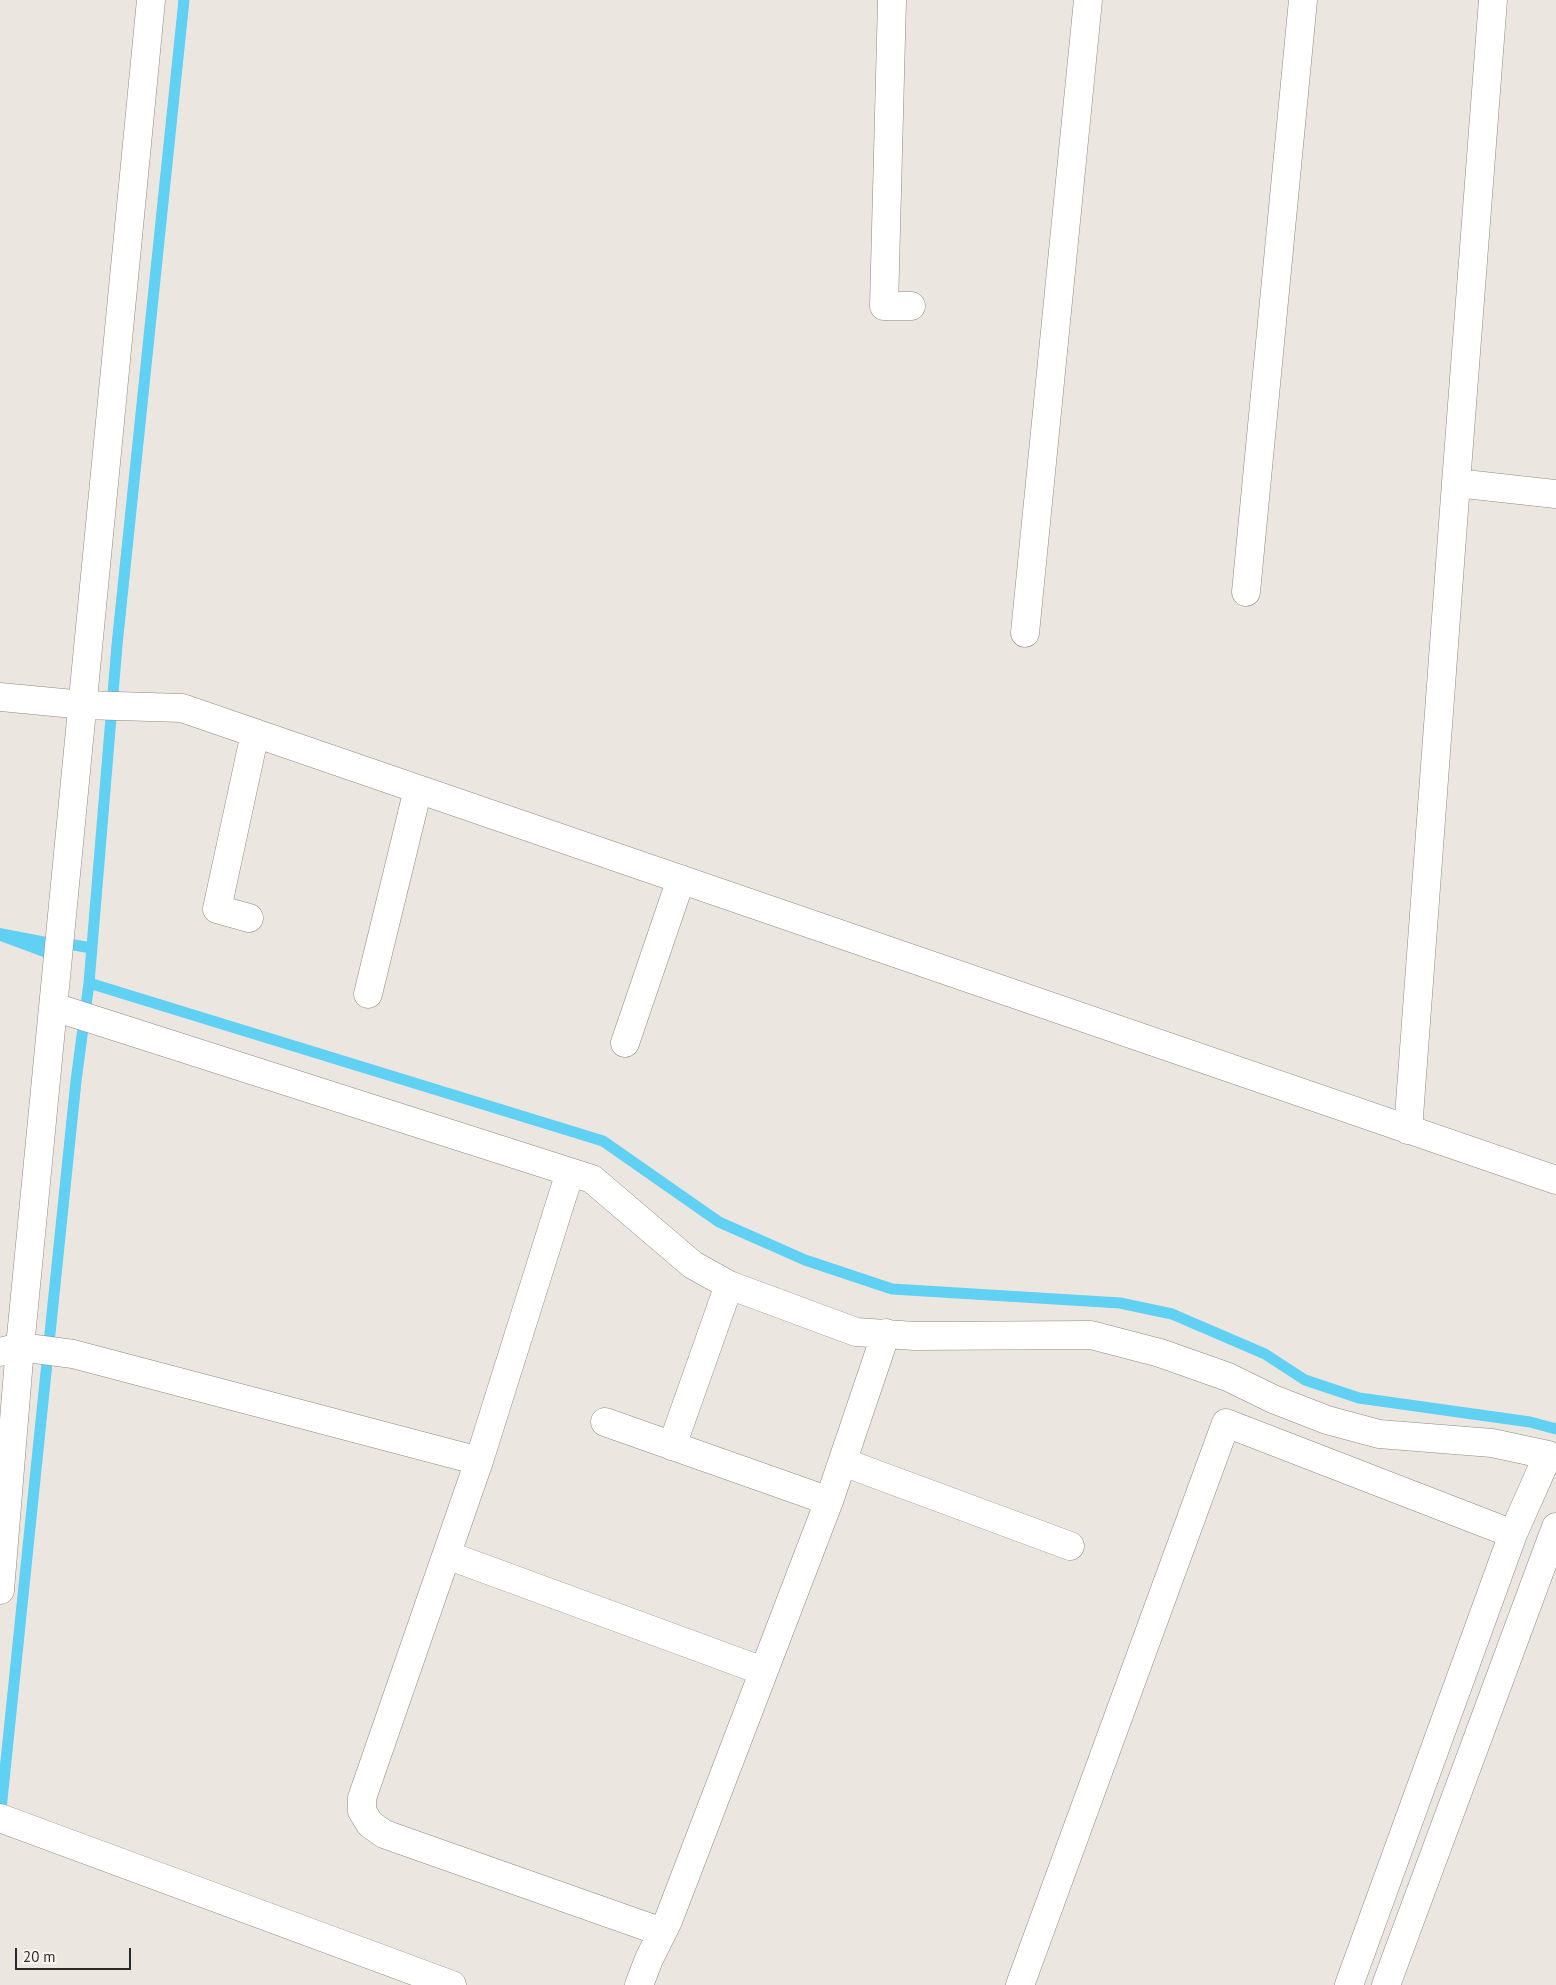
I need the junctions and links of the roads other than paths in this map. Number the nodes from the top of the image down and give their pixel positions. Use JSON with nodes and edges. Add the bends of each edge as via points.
{"nodes":[{"id":1,"x":151,"y":0,"type":"edge"},
{"id":2,"x":892,"y":0,"type":"edge"},
{"id":3,"x":1088,"y":0,"type":"edge"},
{"id":4,"x":1303,"y":0,"type":"edge"},
{"id":5,"x":1493,"y":0,"type":"edge"},
{"id":6,"x":911,"y":306,"type":"dead end"},
{"id":7,"x":1456,"y":482,"type":"junction"},
{"id":8,"x":1556,"y":494,"type":"edge"},
{"id":9,"x":1246,"y":592,"type":"dead end"},
{"id":10,"x":1025,"y":633,"type":"dead end"},
{"id":11,"x":0,"y":697,"type":"edge"},
{"id":12,"x":84,"y":705,"type":"junction"},
{"id":13,"x":255,"y":733,"type":"junction"},
{"id":14,"x":418,"y":789,"type":"junction"},
{"id":15,"x":681,"y":879,"type":"junction"},
{"id":16,"x":249,"y":918,"type":"dead end"},
{"id":17,"x":368,"y":994,"type":"dead end"},
{"id":18,"x":54,"y":1007,"type":"junction"},
{"id":19,"x":625,"y":1043,"type":"dead end"},
{"id":20,"x":1408,"y":1130,"type":"junction"},
{"id":21,"x":570,"y":1172,"type":"junction"},
{"id":22,"x":1556,"y":1180,"type":"edge"},
{"id":23,"x":729,"y":1285,"type":"junction"},
{"id":24,"x":886,"y":1333,"type":"junction"},
{"id":25,"x":10,"y":1349,"type":"edge"},
{"id":26,"x":605,"y":1422,"type":"dead end"},
{"id":27,"x":672,"y":1446,"type":"junction"},
{"id":28,"x":479,"y":1461,"type":"junction"},
{"id":29,"x":844,"y":1462,"type":"junction"},
{"id":30,"x":828,"y":1501,"type":"junction"},
{"id":31,"x":1556,"y":1526,"type":"edge"},
{"id":32,"x":1513,"y":1534,"type":"junction"},
{"id":33,"x":1070,"y":1546,"type":"dead end"},
{"id":34,"x":446,"y":1555,"type":"junction"},
{"id":35,"x":0,"y":1590,"type":"edge"},
{"id":36,"x":1485,"y":1610,"type":"junction"},
{"id":37,"x":1520,"y":1623,"type":"junction"},
{"id":38,"x":764,"y":1671,"type":"junction"},
{"id":39,"x":0,"y":1818,"type":"edge"},
{"id":40,"x":1393,"y":1865,"type":"junction"},
{"id":41,"x":1426,"y":1878,"type":"junction"},
{"id":42,"x":662,"y":1932,"type":"junction"},
{"id":43,"x":1359,"y":1958,"type":"junction"},
{"id":44,"x":1389,"y":1978,"type":"edge"},
{"id":45,"x":452,"y":1985,"type":"edge"},
{"id":46,"x":639,"y":1985,"type":"edge"},
{"id":47,"x":1020,"y":1985,"type":"edge"},
{"id":48,"x":1349,"y":1985,"type":"edge"}],
"edges":[{"from":1,"to":12,"type":"street"},
{"from":2,"to":6,"type":"street","via":[[884,306]]},
{"from":3,"to":10,"type":"street"},
{"from":4,"to":9,"type":"street"},
{"from":5,"to":7,"type":"street"},
{"from":7,"to":8,"type":"street"},
{"from":7,"to":20,"type":"street"},
{"from":11,"to":12,"type":"street"},
{"from":12,"to":13,"type":"street","via":[[182,708]]},
{"from":12,"to":18,"type":"street"},
{"from":13,"to":14,"type":"street"},
{"from":13,"to":16,"type":"street","via":[[216,909]]},
{"from":14,"to":15,"type":"street"},
{"from":14,"to":17,"type":"street"},
{"from":15,"to":19,"type":"street"},
{"from":15,"to":20,"type":"street"},
{"from":18,"to":21,"type":"street"},
{"from":18,"to":25,"type":"street"},
{"from":20,"to":22,"type":"street"},
{"from":21,"to":23,"type":"street","via":[[592,1179],[693,1265]]},
{"from":21,"to":28,"type":"street"},
{"from":23,"to":24,"type":"street","via":[[856,1332]]},
{"from":23,"to":27,"type":"street"},
{"from":24,"to":29,"type":"street"},
{"from":24,"to":32,"type":"street","via":[[915,1336],[1091,1335],[1160,1352],[1327,1420],[1379,1434],[1492,1443],[1548,1455]]},
{"from":25,"to":28,"type":"street","via":[[73,1354]]},
{"from":25,"to":35,"type":"street"},
{"from":26,"to":27,"type":"street"},
{"from":27,"to":30,"type":"street"},
{"from":28,"to":34,"type":"street"},
{"from":29,"to":30,"type":"street"},
{"from":29,"to":33,"type":"street"},
{"from":30,"to":38,"type":"street"},
{"from":31,"to":37,"type":"street"},
{"from":32,"to":36,"type":"street"},
{"from":32,"to":47,"type":"street","via":[[1226,1423]]},
{"from":34,"to":38,"type":"street"},
{"from":34,"to":42,"type":"street","via":[[362,1798],[362,1811],[370,1824],[384,1834]]},
{"from":36,"to":37,"type":"street"},
{"from":36,"to":40,"type":"street"},
{"from":37,"to":41,"type":"street"},
{"from":38,"to":42,"type":"street"},
{"from":39,"to":45,"type":"street"},
{"from":40,"to":41,"type":"street"},
{"from":40,"to":43,"type":"street"},
{"from":41,"to":44,"type":"street"},
{"from":42,"to":46,"type":"street"},
{"from":43,"to":44,"type":"street"},
{"from":43,"to":48,"type":"street"}]}
